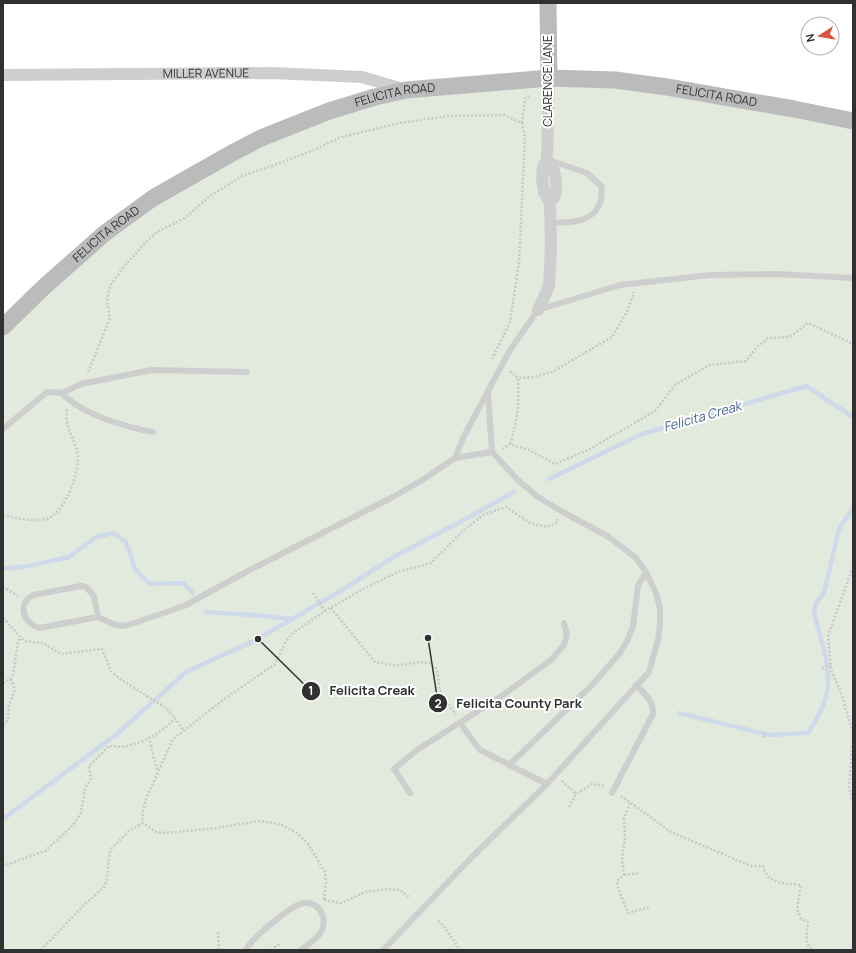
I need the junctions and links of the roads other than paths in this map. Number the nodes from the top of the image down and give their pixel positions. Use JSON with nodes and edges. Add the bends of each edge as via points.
{"nodes":[{"id":1,"x":548,"y":3,"type":"edge"},
{"id":2,"x":3,"y":75,"type":"edge"},
{"id":3,"x":549,"y":78,"type":"junction"},
{"id":4,"x":406,"y":90,"type":"junction"},
{"id":5,"x":853,"y":121,"type":"edge"},
{"id":6,"x":547,"y":160,"type":"junction"},
{"id":7,"x":550,"y":223,"type":"junction"},
{"id":8,"x":853,"y":278,"type":"edge"},
{"id":9,"x":538,"y":310,"type":"junction"},
{"id":10,"x":3,"y":327,"type":"edge"},
{"id":11,"x":247,"y":372,"type":"dead end"},
{"id":12,"x":62,"y":393,"type":"junction"},
{"id":13,"x":488,"y":393,"type":"junction"},
{"id":14,"x":3,"y":429,"type":"edge"},
{"id":15,"x":153,"y":432,"type":"dead end"},
{"id":16,"x":493,"y":453,"type":"junction"},
{"id":17,"x":455,"y":458,"type":"junction"},
{"id":18,"x":646,"y":572,"type":"junction"},
{"id":19,"x":98,"y":617,"type":"junction"},
{"id":20,"x":564,"y":623,"type":"dead end"},
{"id":21,"x":636,"y":685,"type":"junction"},
{"id":22,"x":460,"y":723,"type":"junction"},
{"id":23,"x":509,"y":765,"type":"junction"},
{"id":24,"x":547,"y":784,"type":"junction"},
{"id":25,"x":614,"y":791,"type":"road end"},
{"id":26,"x":410,"y":793,"type":"dead end"},
{"id":27,"x":246,"y":950,"type":"edge"},
{"id":28,"x":301,"y":950,"type":"edge"},
{"id":29,"x":383,"y":950,"type":"edge"}],
"edges":[{"from":1,"to":3,"type":"main road","name":"CLARENCE LANE"},
{"from":2,"to":4,"type":"street","name":"MILLER AVENUE","via":[[272,73],[362,77]]},
{"from":3,"to":4,"type":"main road","name":"FELICITA ROAD"},
{"from":3,"to":5,"type":"main road","name":"FELICITA ROAD","via":[[615,80],[661,86]]},
{"from":3,"to":6,"type":"street","name":"CLARENCE LANE"},
{"from":4,"to":10,"type":"main road","name":"FELICITA ROAD","via":[[328,112],[261,138],[153,198],[104,233]]},
{"from":6,"to":7,"type":"street","name":"CLARENCE LANE","via":[[543,167],[542,179],[544,192],[550,203]]},
{"from":6,"to":7,"type":"lane","via":[[587,174],[602,187],[601,202],[589,218]]},
{"from":7,"to":9,"type":"street","name":"CLARENCE LANE","via":[[549,286]]},
{"from":8,"to":9,"type":"lane","via":[[776,274],[710,275],[630,284]]},
{"from":9,"to":13,"type":"lane","via":[[510,350]]},
{"from":11,"to":12,"type":"lane","via":[[152,370],[81,384]]},
{"from":12,"to":14,"type":"lane","via":[[47,392]]},
{"from":12,"to":15,"type":"lane","via":[[69,401],[88,411],[129,428]]},
{"from":13,"to":16,"type":"lane"},
{"from":13,"to":17,"type":"lane"},
{"from":16,"to":17,"type":"lane"},
{"from":16,"to":18,"type":"lane","via":[[518,480],[538,496],[609,537],[636,558]]},
{"from":17,"to":19,"type":"lane","via":[[389,499],[184,606],[122,626]]},
{"from":18,"to":21,"type":"lane","via":[[656,593],[660,608],[660,624],[649,672]]},
{"from":18,"to":23,"type":"lane","via":[[638,586],[633,626],[620,654],[590,687]]},
{"from":19,"to":19,"type":"lane","via":[[39,628],[32,626],[25,617],[24,606],[33,595],[81,586],[86,587],[94,596]]},
{"from":20,"to":22,"type":"lane","via":[[567,635],[564,645],[551,660]]},
{"from":21,"to":24,"type":"lane"},
{"from":21,"to":25,"type":"lane","via":[[649,698],[654,709],[653,714]]},
{"from":22,"to":23,"type":"lane","via":[[480,750]]},
{"from":22,"to":26,"type":"lane","via":[[417,750],[394,769]]},
{"from":23,"to":24,"type":"lane"},
{"from":24,"to":29,"type":"lane","via":[[471,858]]},
{"from":27,"to":28,"type":"lane","via":[[252,941],[291,908],[300,903],[312,904],[322,913],[324,925],[321,933]]}]}
